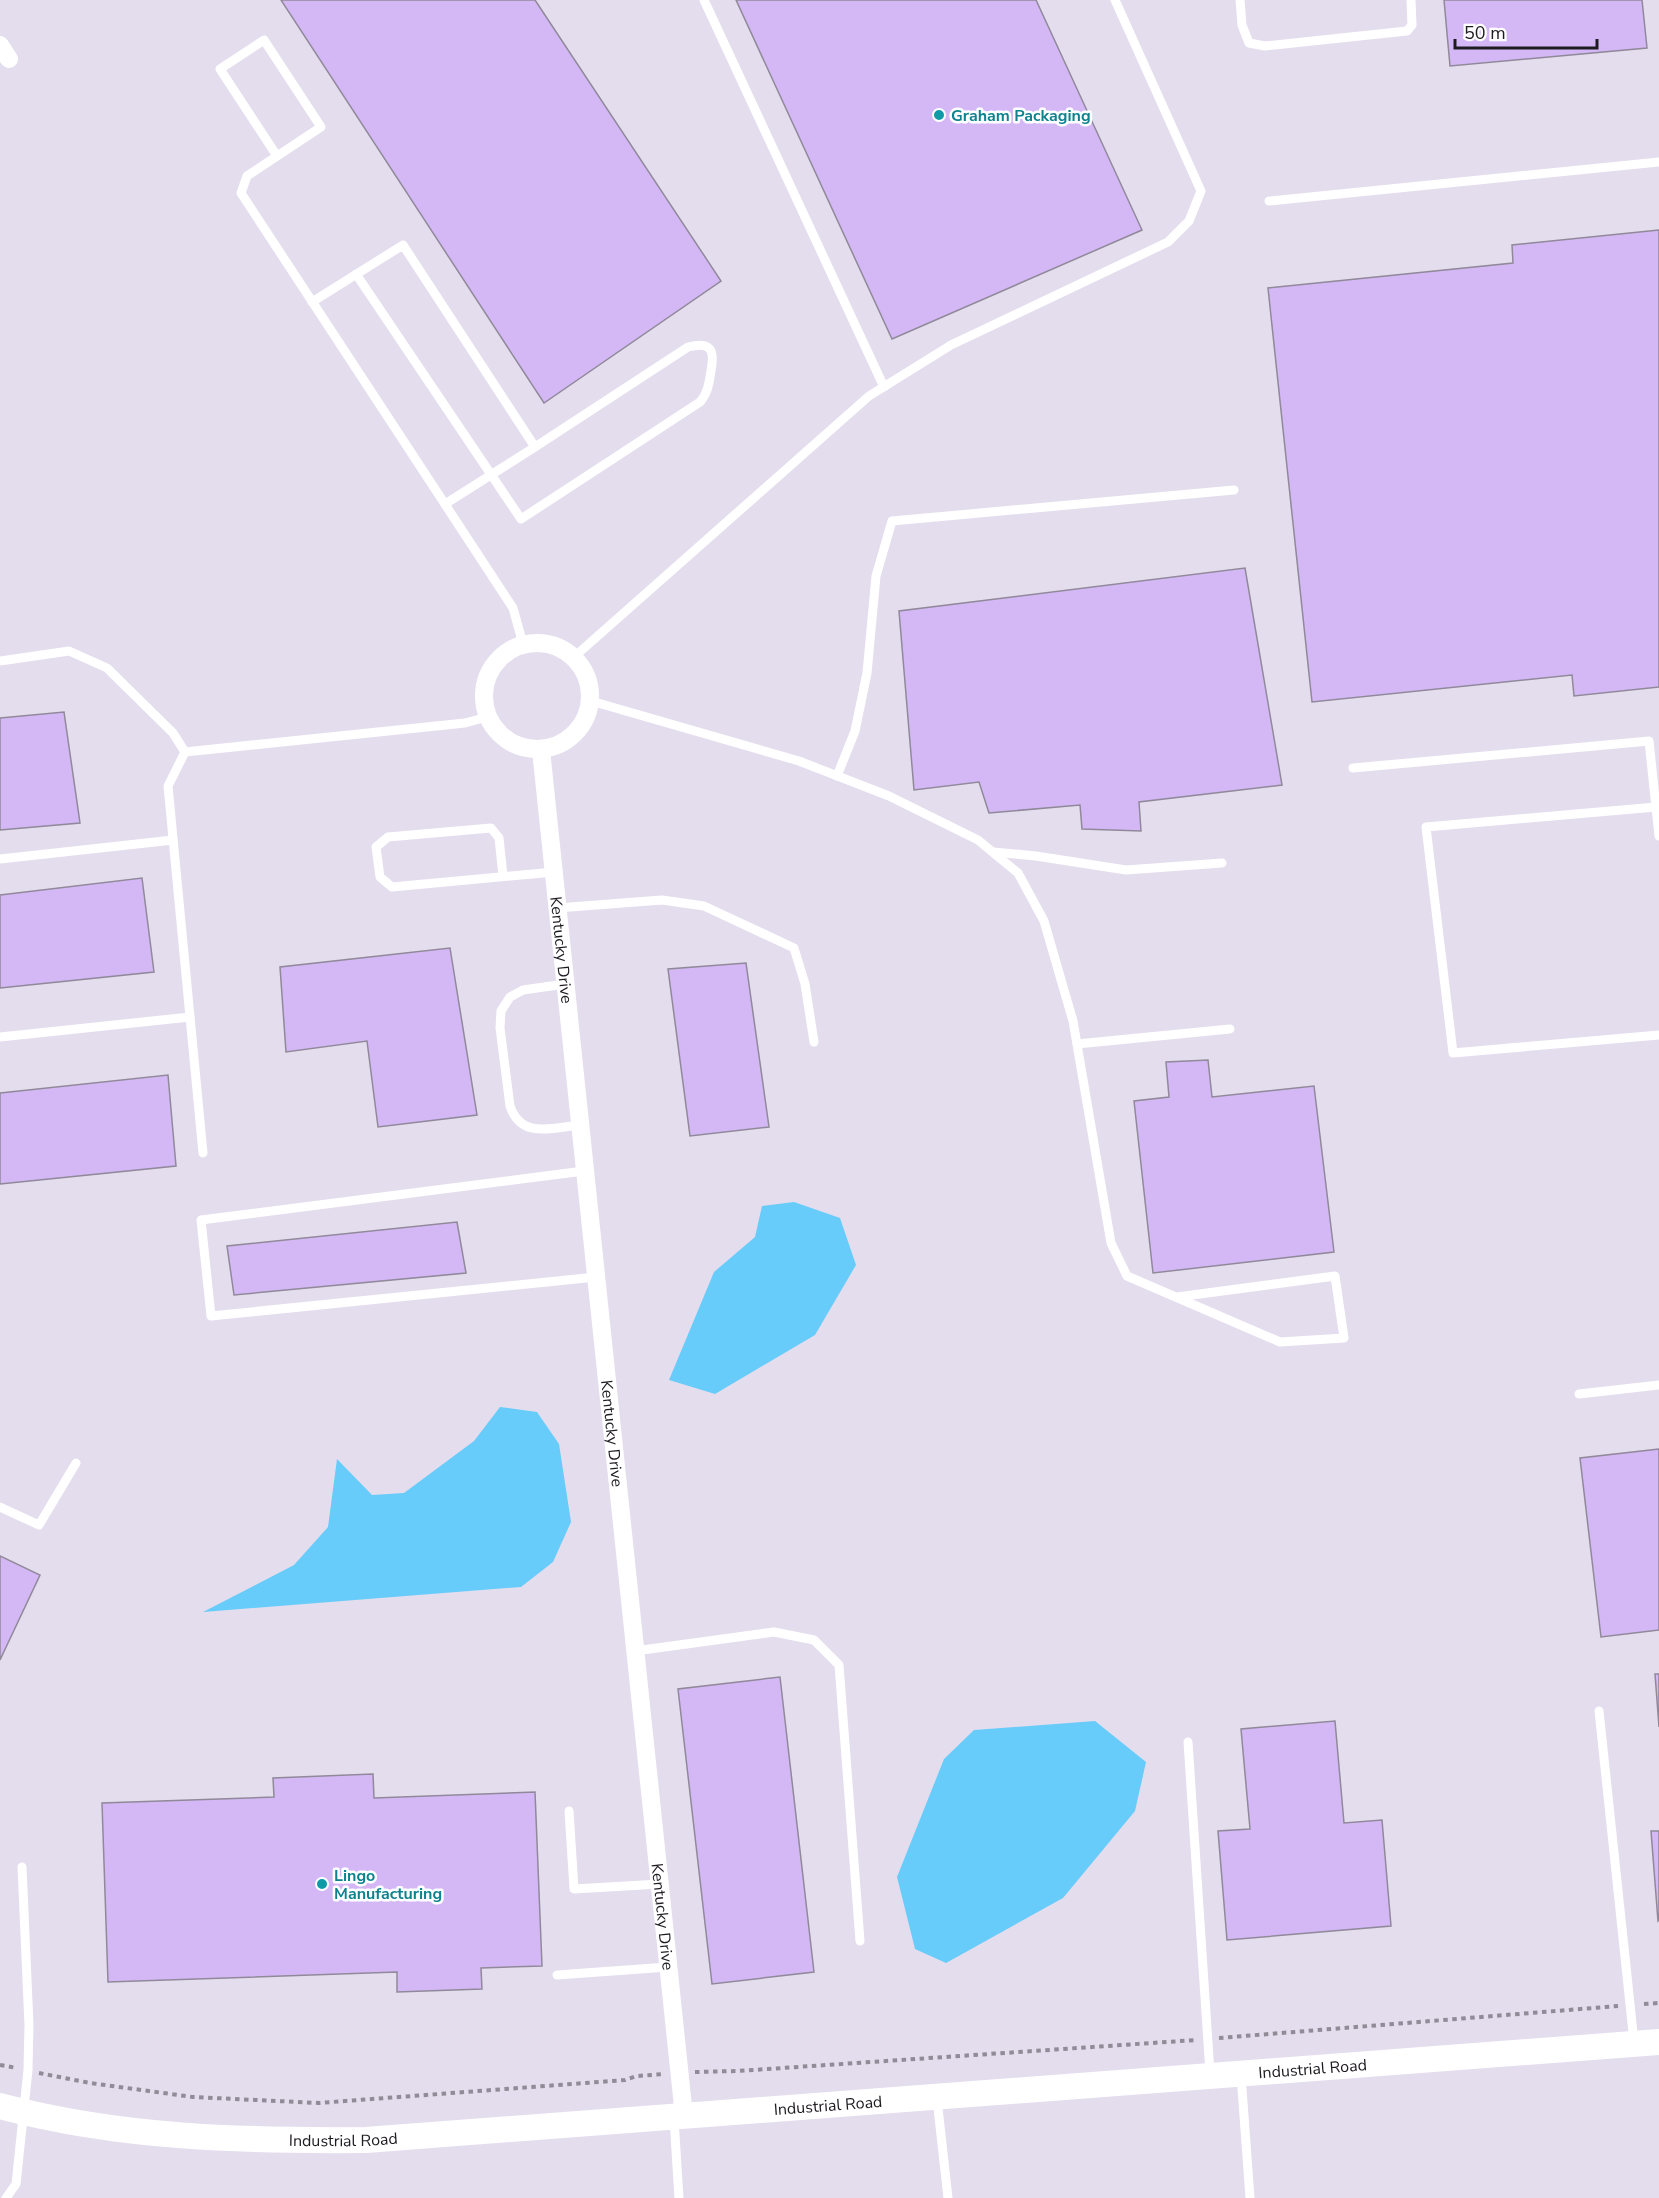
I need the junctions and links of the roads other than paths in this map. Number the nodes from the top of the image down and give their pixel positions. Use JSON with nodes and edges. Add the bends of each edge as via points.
{"nodes":[{"id":1,"x":704,"y":0,"type":"edge"},
{"id":2,"x":1115,"y":0,"type":"edge"},
{"id":3,"x":1240,"y":0,"type":"edge"},
{"id":4,"x":1411,"y":0,"type":"edge"},
{"id":5,"x":277,"y":156,"type":"junction"},
{"id":6,"x":1659,"y":162,"type":"edge"},
{"id":7,"x":1269,"y":201,"type":"dead end"},
{"id":8,"x":356,"y":274,"type":"junction"},
{"id":9,"x":312,"y":302,"type":"junction"},
{"id":10,"x":884,"y":387,"type":"junction"},
{"id":11,"x":535,"y":447,"type":"junction"},
{"id":12,"x":491,"y":474,"type":"junction"},
{"id":13,"x":1234,"y":490,"type":"dead end"},
{"id":14,"x":445,"y":504,"type":"junction"},
{"id":15,"x":524,"y":644,"type":"junction"},
{"id":16,"x":574,"y":657,"type":"junction"},
{"id":17,"x":0,"y":662,"type":"edge"},
{"id":18,"x":591,"y":700,"type":"junction"},
{"id":19,"x":487,"y":717,"type":"junction"},
{"id":20,"x":541,"y":750,"type":"junction"},
{"id":21,"x":185,"y":752,"type":"junction"},
{"id":22,"x":1353,"y":768,"type":"dead end"},
{"id":23,"x":837,"y":776,"type":"junction"},
{"id":24,"x":1656,"y":807,"type":"junction"},
{"id":25,"x":1659,"y":836,"type":"edge"},
{"id":26,"x":173,"y":840,"type":"junction"},
{"id":27,"x":993,"y":852,"type":"junction"},
{"id":28,"x":0,"y":859,"type":"edge"},
{"id":29,"x":1222,"y":863,"type":"dead end"},
{"id":30,"x":554,"y":872,"type":"junction"},
{"id":31,"x":503,"y":876,"type":"junction"},
{"id":32,"x":557,"y":908,"type":"junction"},
{"id":33,"x":565,"y":984,"type":"junction"},
{"id":34,"x":190,"y":1017,"type":"junction"},
{"id":35,"x":1230,"y":1029,"type":"dead end"},
{"id":36,"x":1659,"y":1035,"type":"edge"},
{"id":37,"x":0,"y":1037,"type":"edge"},
{"id":38,"x":814,"y":1042,"type":"dead end"},
{"id":39,"x":1077,"y":1044,"type":"junction"},
{"id":40,"x":579,"y":1125,"type":"junction"},
{"id":41,"x":203,"y":1153,"type":"dead end"},
{"id":42,"x":584,"y":1171,"type":"junction"},
{"id":43,"x":596,"y":1277,"type":"junction"},
{"id":44,"x":1177,"y":1297,"type":"junction"},
{"id":45,"x":1659,"y":1385,"type":"edge"},
{"id":46,"x":1579,"y":1394,"type":"dead end"},
{"id":47,"x":76,"y":1463,"type":"dead end"},
{"id":48,"x":0,"y":1507,"type":"edge"},
{"id":49,"x":635,"y":1651,"type":"junction"},
{"id":50,"x":1599,"y":1711,"type":"dead end"},
{"id":51,"x":1188,"y":1742,"type":"dead end"},
{"id":52,"x":569,"y":1811,"type":"dead end"},
{"id":53,"x":22,"y":1866,"type":"dead end"},
{"id":54,"x":660,"y":1884,"type":"junction"},
{"id":55,"x":860,"y":1941,"type":"dead end"},
{"id":56,"x":668,"y":1967,"type":"junction"},
{"id":57,"x":557,"y":1974,"type":"dead end"},
{"id":58,"x":1646,"y":2043,"type":"edge"},
{"id":59,"x":1241,"y":2073,"type":"junction"},
{"id":60,"x":1210,"y":2076,"type":"junction"},
{"id":61,"x":937,"y":2096,"type":"junction"},
{"id":62,"x":12,"y":2109,"type":"edge"},
{"id":63,"x":679,"y":2116,"type":"junction"},
{"id":64,"x":6,"y":2198,"type":"edge"},
{"id":65,"x":679,"y":2198,"type":"edge"},
{"id":66,"x":948,"y":2198,"type":"edge"},
{"id":67,"x":1250,"y":2198,"type":"edge"}],
"edges":[{"from":1,"to":10,"type":"lane"},
{"from":2,"to":10,"type":"lane","via":[[1201,191],[1189,221],[1168,242],[951,345]]},
{"from":3,"to":4,"type":"lane","via":[[1242,25],[1249,43],[1265,46],[1407,31],[1412,26]]},
{"from":5,"to":5,"type":"lane","via":[[220,69],[264,40],[321,127]]},
{"from":5,"to":9,"type":"lane","via":[[247,176],[241,193]]},
{"from":6,"to":7,"type":"lane"},
{"from":8,"to":9,"type":"lane"},
{"from":8,"to":11,"type":"lane","via":[[403,245]]},
{"from":8,"to":12,"type":"lane"},
{"from":9,"to":14,"type":"lane"},
{"from":10,"to":16,"type":"lane","via":[[869,396]]},
{"from":11,"to":12,"type":"lane"},
{"from":11,"to":12,"type":"lane","via":[[688,347],[697,345],[711,350],[714,356],[708,389],[700,402],[521,519]]},
{"from":12,"to":14,"type":"lane"},
{"from":13,"to":23,"type":"lane","via":[[892,521],[876,576],[867,672],[855,731]]},
{"from":14,"to":15,"type":"lane","via":[[513,608]]},
{"from":15,"to":16,"type":"street","via":[[559,647]]},
{"from":15,"to":19,"type":"street","via":[[493,664],[485,681]]},
{"from":16,"to":18,"type":"street","via":[[584,670]]},
{"from":17,"to":21,"type":"lane","via":[[69,651],[107,668],[173,733]]},
{"from":18,"to":20,"type":"street","via":[[586,719],[575,735]]},
{"from":18,"to":23,"type":"lane","via":[[799,761]]},
{"from":19,"to":20,"type":"street","via":[[509,741],[519,747]]},
{"from":19,"to":21,"type":"lane","via":[[465,723]]},
{"from":20,"to":30,"type":"street","name":"Kentucky Drive"},
{"from":21,"to":26,"type":"lane","via":[[168,786]]},
{"from":22,"to":24,"type":"lane","via":[[1649,741]]},
{"from":23,"to":27,"type":"lane","via":[[899,801],[978,840]]},
{"from":24,"to":25,"type":"lane"},
{"from":24,"to":36,"type":"lane","via":[[1426,827],[1453,1053]]},
{"from":26,"to":28,"type":"lane"},
{"from":26,"to":34,"type":"lane"},
{"from":27,"to":29,"type":"lane","via":[[1126,870]]},
{"from":27,"to":39,"type":"lane","via":[[1018,873],[1044,921]]},
{"from":30,"to":31,"type":"lane"},
{"from":30,"to":32,"type":"street","name":"Kentucky Drive"},
{"from":31,"to":31,"type":"lane","via":[[392,887],[380,877],[376,847],[388,837],[491,828],[499,838]]},
{"from":32,"to":33,"type":"street","name":"Kentucky Drive"},
{"from":32,"to":38,"type":"lane","via":[[662,900],[704,906],[794,948],[805,984]]},
{"from":33,"to":40,"type":"street","name":"Kentucky Drive"},
{"from":33,"to":40,"type":"lane","via":[[524,990],[510,997],[501,1011],[500,1028],[514,1118],[521,1125],[538,1129]]},
{"from":34,"to":37,"type":"lane"},
{"from":34,"to":41,"type":"lane"},
{"from":35,"to":39,"type":"lane"},
{"from":39,"to":44,"type":"lane","via":[[1111,1244],[1127,1276]]},
{"from":40,"to":42,"type":"street","name":"Kentucky Drive"},
{"from":42,"to":43,"type":"street","name":"Kentucky Drive"},
{"from":42,"to":43,"type":"lane","via":[[201,1220],[208,1292],[211,1316]]},
{"from":43,"to":49,"type":"street","name":"Kentucky Drive"},
{"from":44,"to":44,"type":"lane","via":[[1335,1276],[1344,1338],[1280,1342]]},
{"from":45,"to":46,"type":"lane"},
{"from":47,"to":48,"type":"lane","via":[[39,1525]]},
{"from":49,"to":54,"type":"street","name":"Kentucky Drive"},
{"from":49,"to":55,"type":"lane","via":[[774,1632],[814,1640],[839,1665]]},
{"from":50,"to":58,"type":"lane"},
{"from":51,"to":60,"type":"lane"},
{"from":52,"to":54,"type":"lane","via":[[574,1889]]},
{"from":53,"to":62,"type":"lane","via":[[29,2025]]},
{"from":54,"to":56,"type":"street","name":"Kentucky Drive"},
{"from":56,"to":57,"type":"lane"},
{"from":56,"to":63,"type":"street","name":"Kentucky Drive"},
{"from":58,"to":59,"type":"main road","name":"Industrial Road"},
{"from":59,"to":60,"type":"main road","name":"Industrial Road"},
{"from":59,"to":67,"type":"lane"},
{"from":60,"to":61,"type":"main road","name":"Industrial Road"},
{"from":61,"to":63,"type":"main road","name":"Industrial Road"},
{"from":61,"to":66,"type":"lane"},
{"from":62,"to":63,"type":"main road","name":"Industrial Road","via":[[122,2130],[275,2140],[366,2140]]},
{"from":62,"to":64,"type":"lane","via":[[16,2184]]},
{"from":63,"to":65,"type":"lane"}]}
